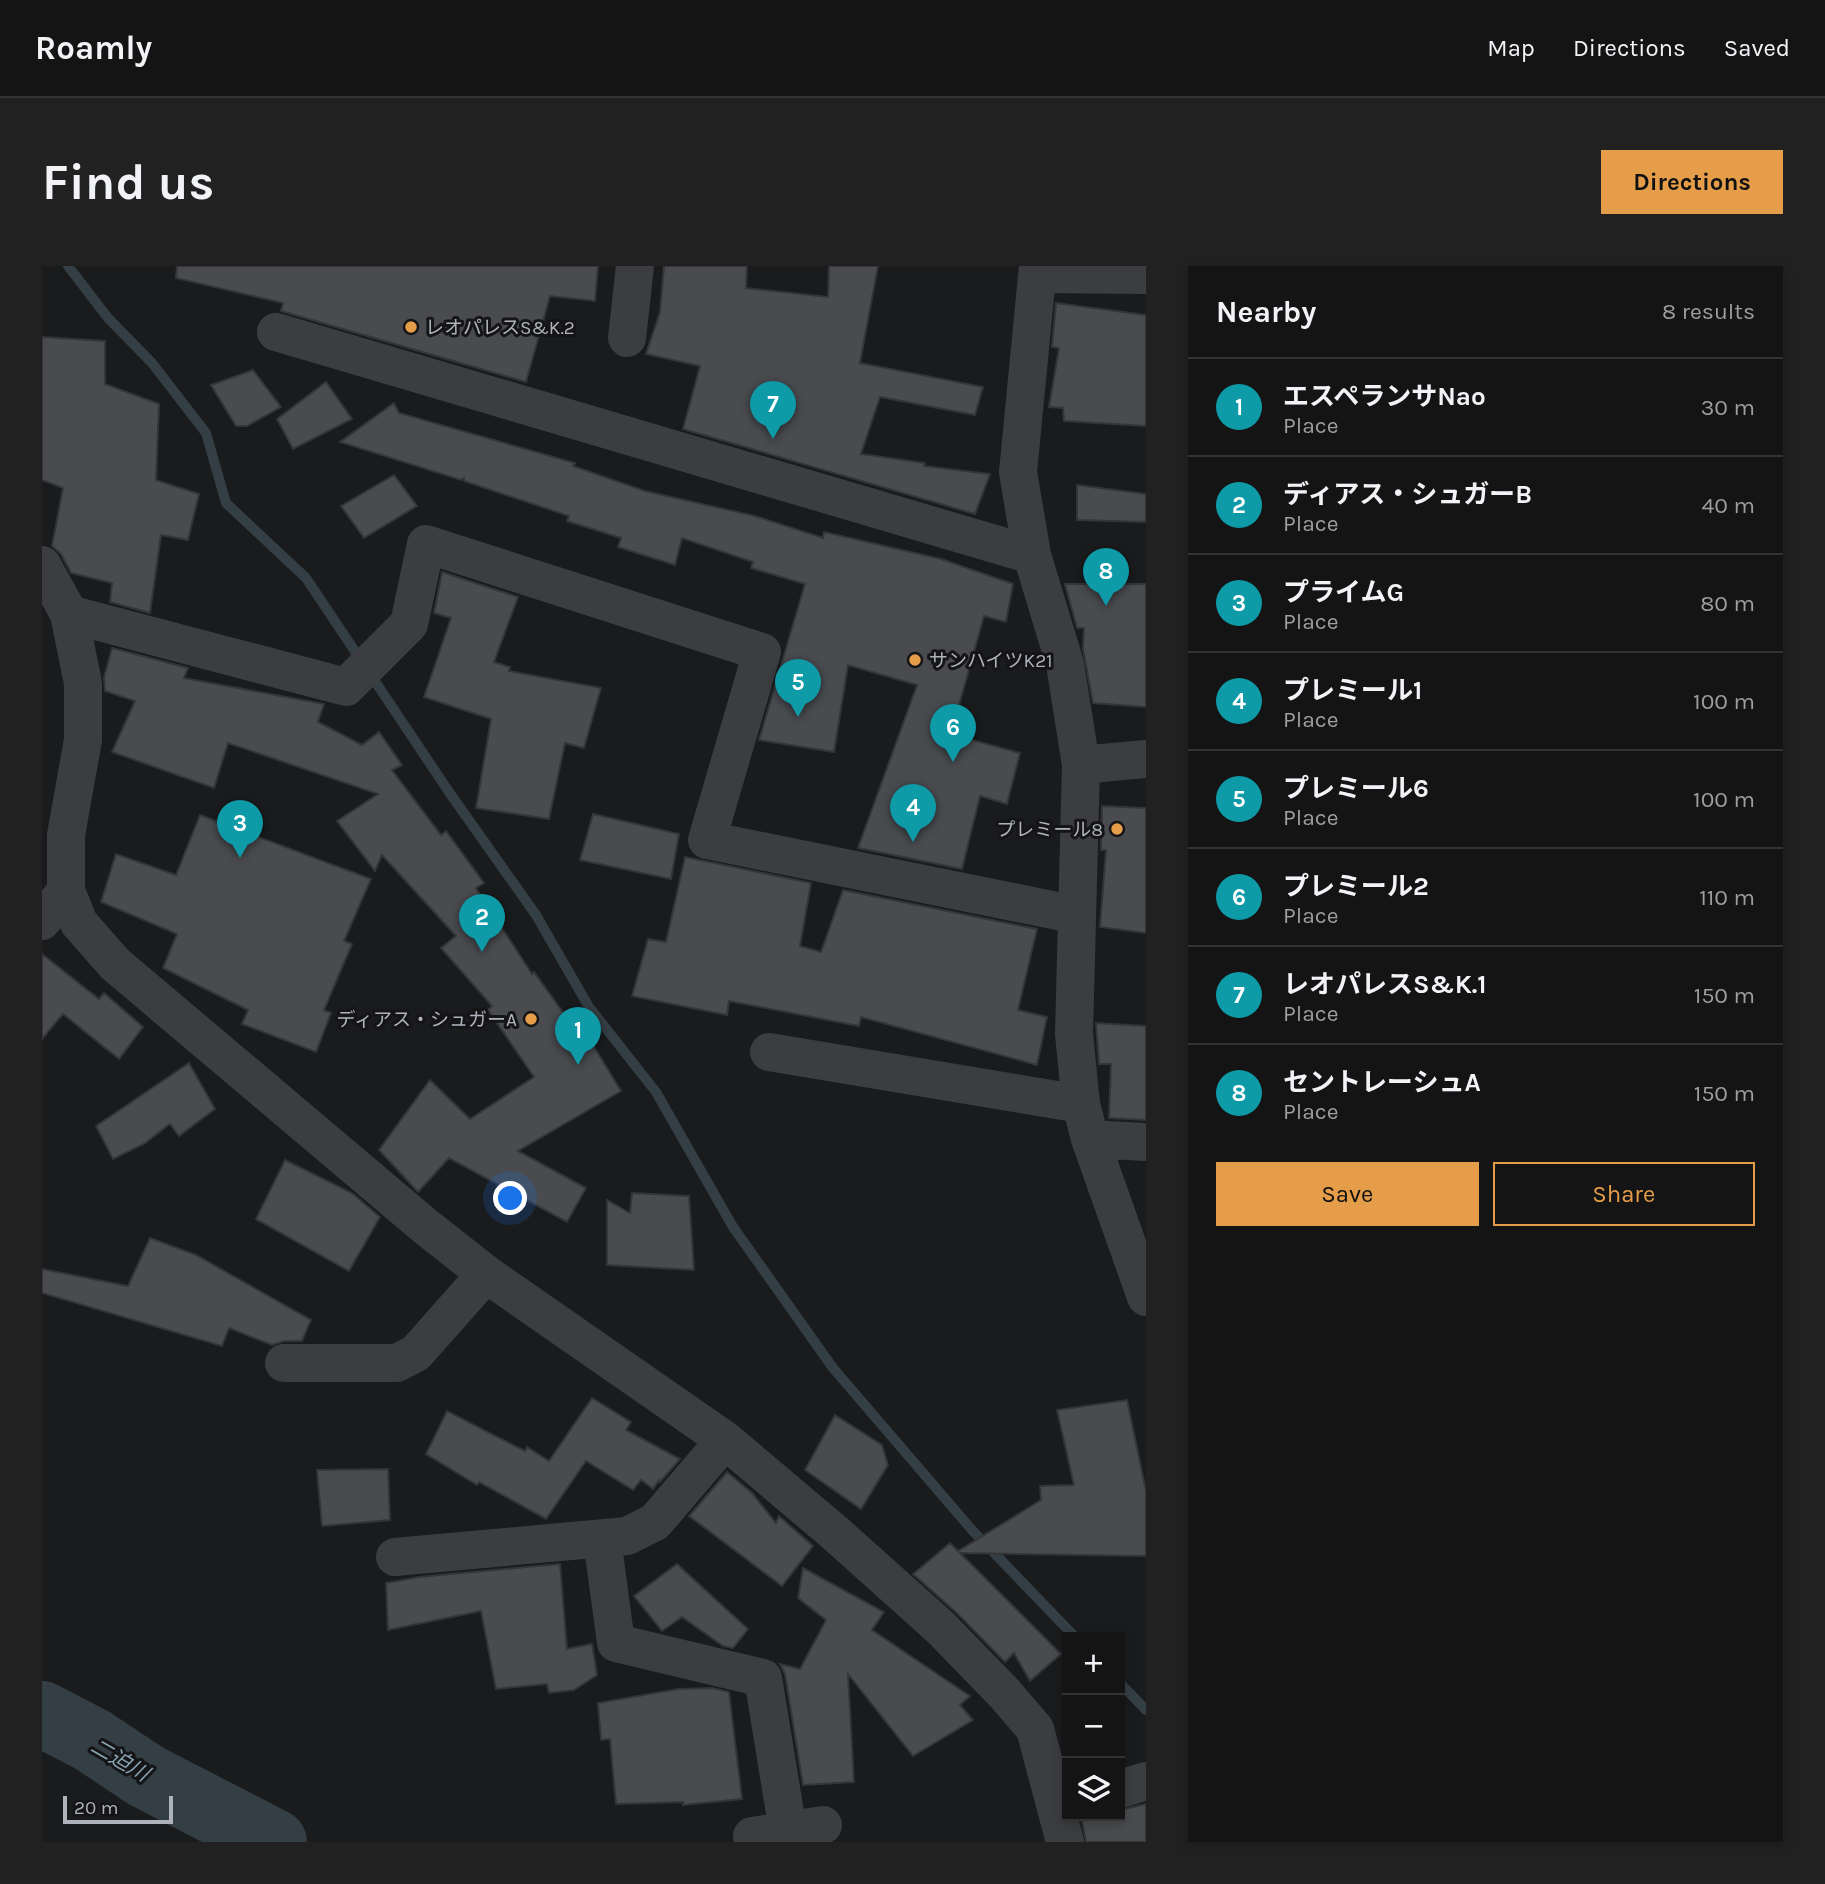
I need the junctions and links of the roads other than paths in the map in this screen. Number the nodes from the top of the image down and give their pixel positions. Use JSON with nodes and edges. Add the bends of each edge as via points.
{"nodes":[{"id":1,"x":635,"y":266,"type":"edge"},
{"id":2,"x":1038,"y":270,"type":"edge"},
{"id":3,"x":1146,"y":275,"type":"edge"},
{"id":4,"x":276,"y":332,"type":"dead end"},
{"id":5,"x":627,"y":338,"type":"dead end"},
{"id":6,"x":1032,"y":555,"type":"junction"},
{"id":7,"x":43,"y":571,"type":"edge"},
{"id":8,"x":69,"y":614,"type":"junction"},
{"id":9,"x":1146,"y":759,"type":"edge"},
{"id":10,"x":1081,"y":765,"type":"junction"},
{"id":11,"x":66,"y":891,"type":"junction"},
{"id":12,"x":1077,"y":915,"type":"junction"},
{"id":13,"x":42,"y":921,"type":"edge"},
{"id":14,"x":769,"y":1052,"type":"dead end"},
{"id":15,"x":1085,"y":1122,"type":"junction"},
{"id":16,"x":1146,"y":1142,"type":"edge"},
{"id":17,"x":486,"y":1274,"type":"junction"},
{"id":18,"x":1146,"y":1297,"type":"edge"},
{"id":19,"x":284,"y":1363,"type":"dead end"},
{"id":20,"x":725,"y":1440,"type":"junction"},
{"id":21,"x":602,"y":1539,"type":"junction"},
{"id":22,"x":395,"y":1558,"type":"dead end"},
{"id":23,"x":1146,"y":1781,"type":"edge"},
{"id":24,"x":1125,"y":1787,"type":"edge"},
{"id":25,"x":1062,"y":1815,"type":"edge"},
{"id":26,"x":788,"y":1831,"type":"dead end"}],
"edges":[{"from":1,"to":5,"type":"street"},
{"from":2,"to":3,"type":"street"},
{"from":2,"to":6,"type":"street","via":[[1018,472]]},
{"from":4,"to":6,"type":"street"},
{"from":6,"to":10,"type":"street","via":[[1065,664]]},
{"from":7,"to":8,"type":"street"},
{"from":8,"to":11,"type":"street","via":[[83,682],[83,740],[66,835]]},
{"from":8,"to":12,"type":"street","via":[[346,687],[409,624],[426,544],[762,652],[707,840]]},
{"from":9,"to":10,"type":"street"},
{"from":10,"to":12,"type":"street"},
{"from":11,"to":13,"type":"street"},
{"from":11,"to":17,"type":"street","via":[[79,923],[115,964]]},
{"from":12,"to":15,"type":"street","via":[[1074,1034]]},
{"from":14,"to":15,"type":"street"},
{"from":15,"to":16,"type":"street"},
{"from":15,"to":18,"type":"street"},
{"from":17,"to":19,"type":"street","via":[[416,1353],[397,1363]]},
{"from":17,"to":20,"type":"street"},
{"from":20,"to":21,"type":"street","via":[[654,1522],[627,1536]]},
{"from":20,"to":25,"type":"street","via":[[941,1628],[1005,1694],[1035,1729]]},
{"from":21,"to":22,"type":"street"},
{"from":21,"to":26,"type":"street","via":[[616,1643],[763,1678]]},
{"from":23,"to":24,"type":"street"}]}
